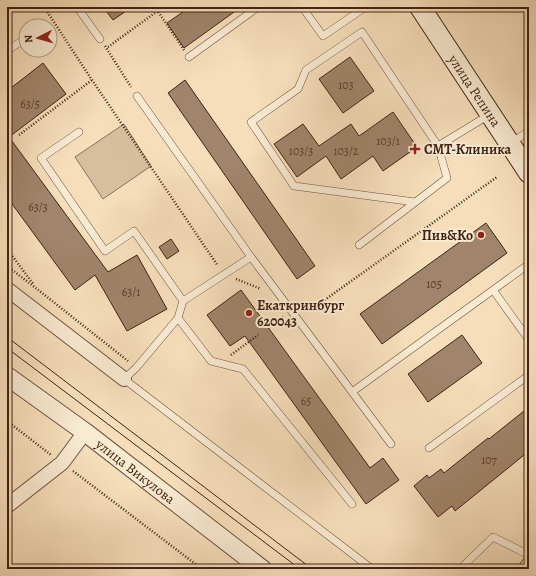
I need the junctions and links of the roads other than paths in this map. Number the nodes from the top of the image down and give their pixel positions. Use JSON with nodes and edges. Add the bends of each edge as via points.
{"nodes":[{"id":1,"x":78,"y":7,"type":"edge"},
{"id":2,"x":258,"y":7,"type":"edge"},
{"id":3,"x":302,"y":7,"type":"edge"},
{"id":4,"x":363,"y":7,"type":"edge"},
{"id":5,"x":420,"y":7,"type":"edge"},
{"id":6,"x":100,"y":39,"type":"road end"},
{"id":7,"x":18,"y":43,"type":"edge"},
{"id":8,"x":7,"y":51,"type":"edge"},
{"id":9,"x":189,"y":57,"type":"road end"},
{"id":10,"x":137,"y":96,"type":"road end"},
{"id":11,"x":490,"y":114,"type":"junction"},
{"id":12,"x":529,"y":130,"type":"edge"},
{"id":13,"x":79,"y":132,"type":"dead end"},
{"id":14,"x":510,"y":144,"type":"junction"},
{"id":15,"x":438,"y":146,"type":"junction"},
{"id":16,"x":529,"y":174,"type":"edge"},
{"id":17,"x":415,"y":202,"type":"junction"},
{"id":18,"x":359,"y":245,"type":"dead end"},
{"id":19,"x":251,"y":257,"type":"junction"},
{"id":20,"x":529,"y":264,"type":"edge"},
{"id":21,"x":7,"y":289,"type":"edge"},
{"id":22,"x":493,"y":290,"type":"junction"},
{"id":23,"x":183,"y":301,"type":"junction"},
{"id":24,"x":178,"y":318,"type":"junction"},
{"id":25,"x":529,"y":340,"type":"edge"},
{"id":26,"x":529,"y":375,"type":"edge"},
{"id":27,"x":7,"y":376,"type":"edge"},
{"id":28,"x":124,"y":379,"type":"junction"},
{"id":29,"x":352,"y":392,"type":"junction"},
{"id":30,"x":85,"y":432,"type":"junction"},
{"id":31,"x":391,"y":444,"type":"dead end"},
{"id":32,"x":429,"y":448,"type":"dead end"},
{"id":33,"x":352,"y":504,"type":"dead end"},
{"id":34,"x":7,"y":506,"type":"edge"},
{"id":35,"x":529,"y":555,"type":"edge"},
{"id":36,"x":262,"y":569,"type":"edge"},
{"id":37,"x":372,"y":569,"type":"edge"},
{"id":38,"x":460,"y":569,"type":"edge"}],
"edges":[{"from":1,"to":6,"type":"lane"},
{"from":2,"to":9,"type":"lane"},
{"from":3,"to":4,"type":"lane","via":[[323,36]]},
{"from":5,"to":11,"type":"main road","name":"улица Репина"},
{"from":7,"to":8,"type":"lane"},
{"from":10,"to":19,"type":"lane"},
{"from":11,"to":14,"type":"main road","name":"улица Репина"},
{"from":11,"to":15,"type":"lane"},
{"from":12,"to":14,"type":"lane"},
{"from":13,"to":23,"type":"lane","via":[[41,158],[105,251],[134,231]]},
{"from":14,"to":16,"type":"main road","name":"улица Репина"},
{"from":15,"to":17,"type":"lane","via":[[447,178]]},
{"from":15,"to":17,"type":"lane","via":[[362,32],[306,70],[298,89],[251,122],[294,186]]},
{"from":17,"to":18,"type":"lane"},
{"from":19,"to":23,"type":"lane"},
{"from":19,"to":29,"type":"lane"},
{"from":20,"to":22,"type":"lane"},
{"from":21,"to":28,"type":"street"},
{"from":22,"to":25,"type":"lane"},
{"from":22,"to":29,"type":"lane"},
{"from":23,"to":24,"type":"lane"},
{"from":24,"to":28,"type":"lane"},
{"from":24,"to":33,"type":"lane","via":[[211,361],[243,369]]},
{"from":26,"to":32,"type":"lane"},
{"from":27,"to":30,"type":"street","name":"улица Викулова"},
{"from":28,"to":37,"type":"lane"},
{"from":29,"to":31,"type":"lane"},
{"from":30,"to":34,"type":"street","via":[[62,462]]},
{"from":30,"to":36,"type":"street","name":"улица Викулова"},
{"from":35,"to":38,"type":"lane","via":[[493,538]]}]}
